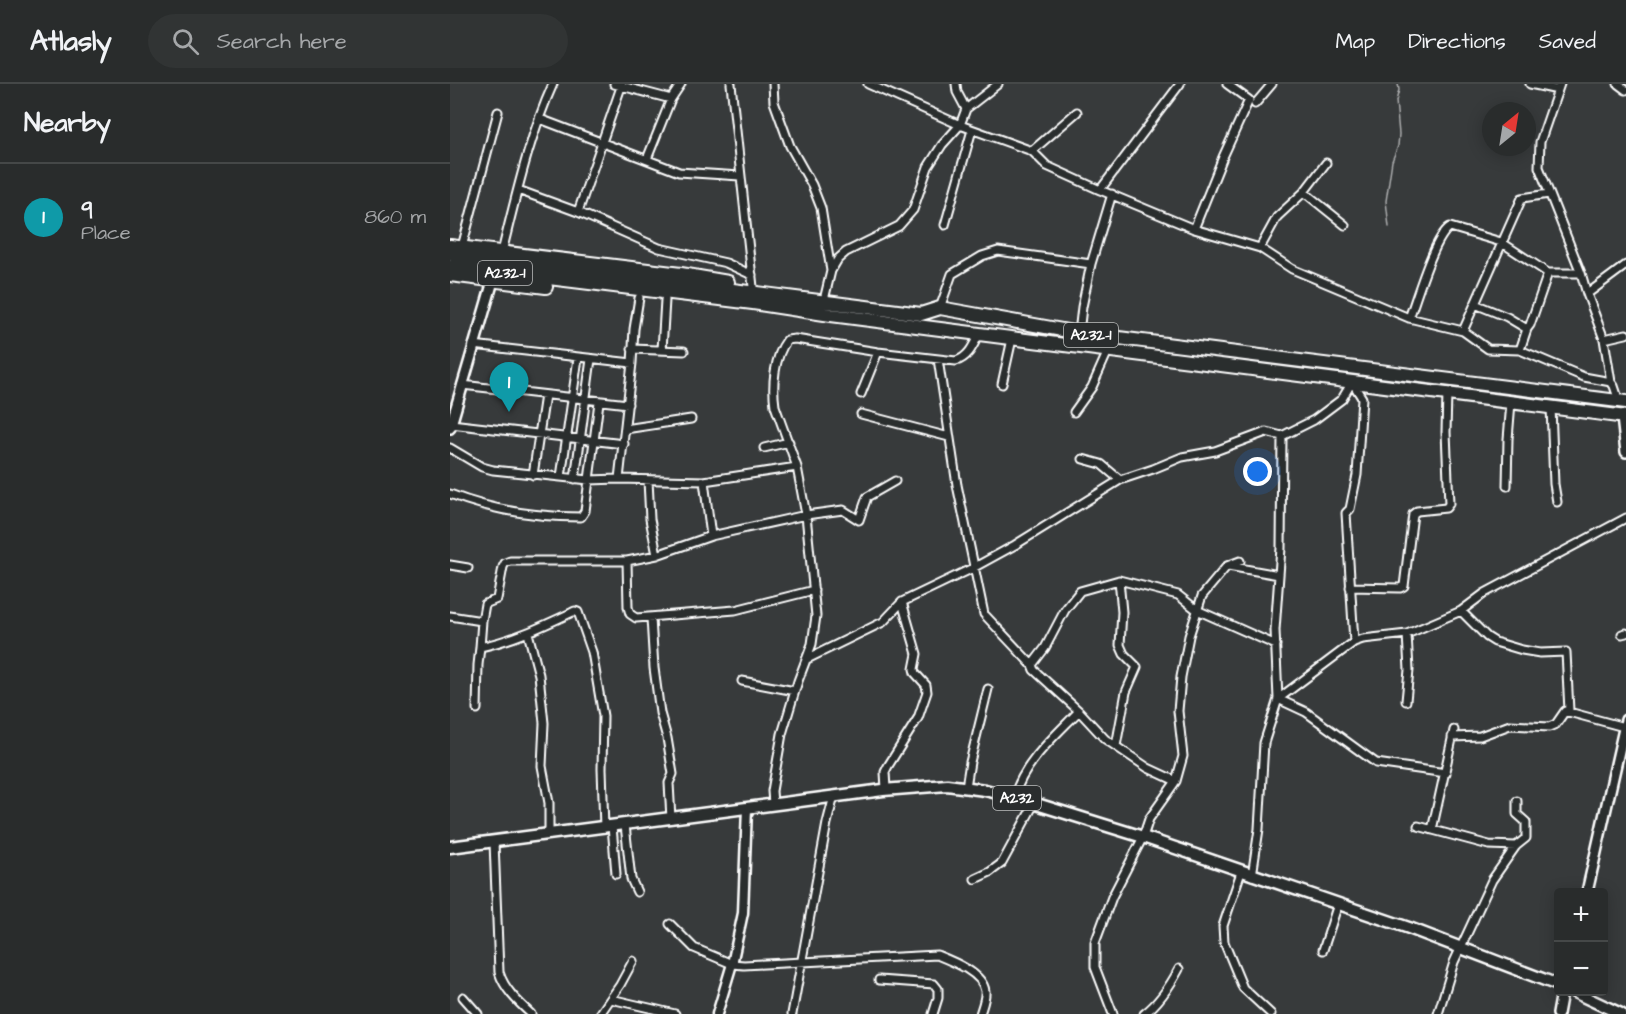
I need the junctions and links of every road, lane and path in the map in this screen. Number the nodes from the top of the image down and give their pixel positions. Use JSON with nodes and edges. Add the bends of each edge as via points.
{"nodes":[{"id":1,"x":553,"y":84,"type":"edge"},
{"id":2,"x":681,"y":84,"type":"edge"},
{"id":3,"x":731,"y":84,"type":"edge"},
{"id":4,"x":773,"y":84,"type":"edge"},
{"id":5,"x":868,"y":84,"type":"edge"},
{"id":6,"x":956,"y":84,"type":"edge"},
{"id":7,"x":998,"y":84,"type":"edge"},
{"id":8,"x":1180,"y":84,"type":"edge"},
{"id":9,"x":1227,"y":84,"type":"edge"},
{"id":10,"x":1272,"y":84,"type":"edge"},
{"id":11,"x":1530,"y":84,"type":"edge"},
{"id":12,"x":1618,"y":84,"type":"edge"},
{"id":13,"x":619,"y":85,"type":"edge"},
{"id":14,"x":1559,"y":87,"type":"edge"},
{"id":15,"x":1626,"y":90,"type":"edge"},
{"id":16,"x":671,"y":99,"type":"junction"},
{"id":17,"x":1256,"y":104,"type":"dead end"},
{"id":18,"x":966,"y":109,"type":"junction"},
{"id":19,"x":498,"y":112,"type":"dead end"},
{"id":20,"x":1077,"y":112,"type":"dead end"},
{"id":21,"x":540,"y":119,"type":"junction"},
{"id":22,"x":960,"y":125,"type":"junction"},
{"id":23,"x":972,"y":130,"type":"junction"},
{"id":24,"x":602,"y":142,"type":"junction"},
{"id":25,"x":1032,"y":151,"type":"junction"},
{"id":26,"x":646,"y":159,"type":"junction"},
{"id":27,"x":1326,"y":163,"type":"dead end"},
{"id":28,"x":740,"y":176,"type":"junction"},
{"id":29,"x":518,"y":190,"type":"junction"},
{"id":30,"x":1100,"y":190,"type":"junction"},
{"id":31,"x":1304,"y":192,"type":"junction"},
{"id":32,"x":1112,"y":194,"type":"junction"},
{"id":33,"x":1549,"y":194,"type":"junction"},
{"id":34,"x":578,"y":213,"type":"junction"},
{"id":35,"x":945,"y":225,"type":"dead end"},
{"id":36,"x":1345,"y":225,"type":"dead end"},
{"id":37,"x":1194,"y":229,"type":"junction"},
{"id":38,"x":1501,"y":242,"type":"junction"},
{"id":39,"x":456,"y":247,"type":"edge"},
{"id":40,"x":1260,"y":248,"type":"junction"},
{"id":41,"x":502,"y":252,"type":"junction"},
{"id":42,"x":450,"y":254,"type":"edge"},
{"id":43,"x":1091,"y":264,"type":"junction"},
{"id":44,"x":1626,"y":265,"type":"edge"},
{"id":45,"x":450,"y":266,"type":"edge"},
{"id":46,"x":831,"y":271,"type":"junction"},
{"id":47,"x":1548,"y":273,"type":"junction"},
{"id":48,"x":1581,"y":273,"type":"junction"},
{"id":49,"x":559,"y":274,"type":"junction"},
{"id":50,"x":450,"y":275,"type":"edge"},
{"id":51,"x":493,"y":281,"type":"junction"},
{"id":52,"x":753,"y":281,"type":"junction"},
{"id":53,"x":1587,"y":294,"type":"junction"},
{"id":54,"x":639,"y":298,"type":"junction"},
{"id":55,"x":665,"y":300,"type":"junction"},
{"id":56,"x":828,"y":301,"type":"junction"},
{"id":57,"x":1475,"y":304,"type":"junction"},
{"id":58,"x":939,"y":308,"type":"junction"},
{"id":59,"x":831,"y":315,"type":"junction"},
{"id":60,"x":1409,"y":318,"type":"junction"},
{"id":61,"x":1527,"y":329,"type":"junction"},
{"id":62,"x":1463,"y":331,"type":"junction"},
{"id":63,"x":1079,"y":333,"type":"junction"},
{"id":64,"x":980,"y":334,"type":"junction"},
{"id":65,"x":1626,"y":334,"type":"edge"},
{"id":66,"x":1012,"y":339,"type":"junction"},
{"id":67,"x":1604,"y":339,"type":"junction"},
{"id":68,"x":473,"y":345,"type":"junction"},
{"id":69,"x":632,"y":349,"type":"junction"},
{"id":70,"x":662,"y":350,"type":"junction"},
{"id":71,"x":1520,"y":350,"type":"junction"},
{"id":72,"x":684,"y":351,"type":"dead end"},
{"id":73,"x":1108,"y":351,"type":"junction"},
{"id":74,"x":878,"y":352,"type":"junction"},
{"id":75,"x":578,"y":358,"type":"junction"},
{"id":76,"x":591,"y":359,"type":"junction"},
{"id":77,"x":938,"y":359,"type":"junction"},
{"id":78,"x":632,"y":363,"type":"junction"},
{"id":79,"x":1352,"y":382,"type":"junction"},
{"id":80,"x":1611,"y":382,"type":"junction"},
{"id":81,"x":1002,"y":384,"type":"dead end"},
{"id":82,"x":462,"y":385,"type":"junction"},
{"id":83,"x":861,"y":394,"type":"dead end"},
{"id":84,"x":1447,"y":394,"type":"junction"},
{"id":85,"x":544,"y":395,"type":"junction"},
{"id":86,"x":572,"y":398,"type":"junction"},
{"id":87,"x":586,"y":399,"type":"junction"},
{"id":88,"x":1622,"y":401,"type":"edge"},
{"id":89,"x":599,"y":402,"type":"junction"},
{"id":90,"x":1511,"y":402,"type":"junction"},
{"id":91,"x":628,"y":404,"type":"junction"},
{"id":92,"x":1551,"y":407,"type":"junction"},
{"id":93,"x":1074,"y":412,"type":"dead end"},
{"id":94,"x":861,"y":414,"type":"dead end"},
{"id":95,"x":1624,"y":417,"type":"edge"},
{"id":96,"x":691,"y":419,"type":"dead end"},
{"id":97,"x":451,"y":426,"type":"edge"},
{"id":98,"x":625,"y":429,"type":"junction"},
{"id":99,"x":1266,"y":432,"type":"junction"},
{"id":100,"x":540,"y":435,"type":"junction"},
{"id":101,"x":1282,"y":436,"type":"junction"},
{"id":102,"x":949,"y":437,"type":"junction"},
{"id":103,"x":566,"y":438,"type":"junction"},
{"id":104,"x":580,"y":439,"type":"junction"},
{"id":105,"x":594,"y":441,"type":"junction"},
{"id":106,"x":789,"y":441,"type":"junction"},
{"id":107,"x":624,"y":444,"type":"junction"},
{"id":108,"x":450,"y":448,"type":"edge"},
{"id":109,"x":764,"y":448,"type":"dead end"},
{"id":110,"x":1282,"y":448,"type":"junction"},
{"id":111,"x":1626,"y":452,"type":"edge"},
{"id":112,"x":1083,"y":459,"type":"dead end"},
{"id":113,"x":797,"y":467,"type":"junction"},
{"id":114,"x":533,"y":475,"type":"junction"},
{"id":115,"x":561,"y":477,"type":"junction"},
{"id":116,"x":575,"y":479,"type":"junction"},
{"id":117,"x":620,"y":479,"type":"junction"},
{"id":118,"x":589,"y":480,"type":"junction"},
{"id":119,"x":648,"y":480,"type":"junction"},
{"id":120,"x":1120,"y":480,"type":"junction"},
{"id":121,"x":704,"y":481,"type":"junction"},
{"id":122,"x":895,"y":482,"type":"dead end"},
{"id":123,"x":1507,"y":486,"type":"dead end"},
{"id":124,"x":450,"y":494,"type":"edge"},
{"id":125,"x":1557,"y":502,"type":"dead end"},
{"id":126,"x":806,"y":515,"type":"junction"},
{"id":127,"x":1626,"y":518,"type":"edge"},
{"id":128,"x":711,"y":536,"type":"junction"},
{"id":129,"x":657,"y":555,"type":"junction"},
{"id":130,"x":627,"y":561,"type":"junction"},
{"id":131,"x":1240,"y":561,"type":"dead end"},
{"id":132,"x":450,"y":565,"type":"edge"},
{"id":133,"x":1227,"y":566,"type":"junction"},
{"id":134,"x":468,"y":568,"type":"dead end"},
{"id":135,"x":973,"y":568,"type":"junction"},
{"id":136,"x":1279,"y":575,"type":"junction"},
{"id":137,"x":1119,"y":580,"type":"junction"},
{"id":138,"x":1350,"y":587,"type":"junction"},
{"id":139,"x":814,"y":590,"type":"junction"},
{"id":140,"x":902,"y":602,"type":"junction"},
{"id":141,"x":1197,"y":610,"type":"junction"},
{"id":142,"x":1461,"y":611,"type":"junction"},
{"id":143,"x":450,"y":616,"type":"edge"},
{"id":144,"x":651,"y":618,"type":"junction"},
{"id":145,"x":482,"y":621,"type":"junction"},
{"id":146,"x":528,"y":633,"type":"junction"},
{"id":147,"x":1407,"y":634,"type":"junction"},
{"id":148,"x":1354,"y":642,"type":"junction"},
{"id":149,"x":1276,"y":645,"type":"junction"},
{"id":150,"x":480,"y":647,"type":"junction"},
{"id":151,"x":807,"y":659,"type":"junction"},
{"id":152,"x":1032,"y":665,"type":"junction"},
{"id":153,"x":742,"y":681,"type":"dead end"},
{"id":154,"x":988,"y":689,"type":"dead end"},
{"id":155,"x":795,"y":691,"type":"junction"},
{"id":156,"x":1278,"y":699,"type":"junction"},
{"id":157,"x":1406,"y":701,"type":"dead end"},
{"id":158,"x":477,"y":709,"type":"dead end"},
{"id":159,"x":1079,"y":711,"type":"junction"},
{"id":160,"x":1569,"y":711,"type":"junction"},
{"id":161,"x":1625,"y":723,"type":"edge"},
{"id":162,"x":1116,"y":746,"type":"junction"},
{"id":163,"x":1446,"y":773,"type":"junction"},
{"id":164,"x":1176,"y":781,"type":"junction"},
{"id":165,"x":966,"y":787,"type":"junction"},
{"id":166,"x":886,"y":789,"type":"junction"},
{"id":167,"x":834,"y":796,"type":"junction"},
{"id":168,"x":1014,"y":797,"type":"junction"},
{"id":169,"x":1517,"y":801,"type":"dead end"},
{"id":170,"x":773,"y":804,"type":"junction"},
{"id":171,"x":1034,"y":804,"type":"junction"},
{"id":172,"x":747,"y":808,"type":"junction"},
{"id":173,"x":671,"y":819,"type":"junction"},
{"id":174,"x":625,"y":825,"type":"junction"},
{"id":175,"x":1418,"y":826,"type":"dead end"},
{"id":176,"x":608,"y":827,"type":"junction"},
{"id":177,"x":1432,"y":830,"type":"junction"},
{"id":178,"x":549,"y":835,"type":"junction"},
{"id":179,"x":1143,"y":837,"type":"junction"},
{"id":180,"x":494,"y":842,"type":"junction"},
{"id":181,"x":1516,"y":846,"type":"junction"},
{"id":182,"x":450,"y":847,"type":"edge"},
{"id":183,"x":616,"y":874,"type":"dead end"},
{"id":184,"x":1246,"y":874,"type":"junction"},
{"id":185,"x":975,"y":879,"type":"dead end"},
{"id":186,"x":1588,"y":888,"type":"edge"},
{"id":187,"x":637,"y":892,"type":"dead end"},
{"id":188,"x":1338,"y":904,"type":"junction"},
{"id":189,"x":670,"y":924,"type":"dead end"},
{"id":190,"x":1462,"y":947,"type":"junction"},
{"id":191,"x":1323,"y":950,"type":"dead end"},
{"id":192,"x":633,"y":960,"type":"dead end"},
{"id":193,"x":801,"y":963,"type":"junction"},
{"id":194,"x":732,"y":964,"type":"junction"},
{"id":195,"x":1179,"y":969,"type":"dead end"},
{"id":196,"x":879,"y":980,"type":"dead end"},
{"id":197,"x":1554,"y":983,"type":"edge"},
{"id":198,"x":1561,"y":996,"type":"edge"},
{"id":199,"x":1583,"y":996,"type":"edge"},
{"id":200,"x":463,"y":997,"type":"dead end"},
{"id":201,"x":611,"y":999,"type":"junction"},
{"id":202,"x":478,"y":1014,"type":"edge"},
{"id":203,"x":531,"y":1014,"type":"edge"},
{"id":204,"x":600,"y":1014,"type":"edge"},
{"id":205,"x":675,"y":1014,"type":"edge"},
{"id":206,"x":717,"y":1014,"type":"edge"},
{"id":207,"x":792,"y":1014,"type":"edge"},
{"id":208,"x":933,"y":1014,"type":"edge"},
{"id":209,"x":980,"y":1014,"type":"edge"},
{"id":210,"x":1113,"y":1014,"type":"edge"},
{"id":211,"x":1144,"y":1014,"type":"edge"},
{"id":212,"x":1271,"y":1014,"type":"edge"},
{"id":213,"x":1438,"y":1014,"type":"edge"},
{"id":214,"x":1558,"y":1014,"type":"edge"},
{"id":215,"x":1621,"y":1014,"type":"edge"}],
"edges":[{"from":1,"to":21,"type":"street"},
{"from":2,"to":16,"type":"street"},
{"from":3,"to":28,"type":"street"},
{"from":4,"to":46,"type":"street","via":[[774,102],[790,146],[821,208]]},
{"from":5,"to":22,"type":"street"},
{"from":6,"to":18,"type":"street"},
{"from":7,"to":18,"type":"street"},
{"from":8,"to":30,"type":"street"},
{"from":9,"to":37,"type":"street","via":[[1249,100]]},
{"from":10,"to":17,"type":"street"},
{"from":11,"to":14,"type":"street"},
{"from":12,"to":15,"type":"street"},
{"from":13,"to":16,"type":"street"},
{"from":13,"to":24,"type":"street"},
{"from":14,"to":33,"type":"street","via":[[1539,142],[1539,167]]},
{"from":16,"to":26,"type":"street"},
{"from":18,"to":22,"type":"street"},
{"from":19,"to":39,"type":"street"},
{"from":20,"to":25,"type":"street"},
{"from":21,"to":24,"type":"street"},
{"from":21,"to":29,"type":"street"},
{"from":22,"to":23,"type":"street"},
{"from":22,"to":46,"type":"street","via":[[928,167],[913,210],[899,226],[846,252]]},
{"from":23,"to":25,"type":"street"},
{"from":23,"to":35,"type":"street"},
{"from":24,"to":26,"type":"street"},
{"from":24,"to":34,"type":"street"},
{"from":25,"to":30,"type":"street","via":[[1047,166]]},
{"from":26,"to":28,"type":"street","via":[[679,172]]},
{"from":27,"to":31,"type":"street"},
{"from":28,"to":52,"type":"street"},
{"from":29,"to":34,"type":"street"},
{"from":29,"to":41,"type":"street"},
{"from":30,"to":32,"type":"street"},
{"from":31,"to":36,"type":"street"},
{"from":31,"to":40,"type":"street","via":[[1277,217]]},
{"from":32,"to":37,"type":"street"},
{"from":32,"to":43,"type":"street"},
{"from":33,"to":38,"type":"street","via":[[1522,198]]},
{"from":33,"to":48,"type":"street"},
{"from":34,"to":52,"type":"street","via":[[659,248],[726,263]]},
{"from":37,"to":40,"type":"street"},
{"from":38,"to":47,"type":"street"},
{"from":38,"to":57,"type":"street"},
{"from":38,"to":60,"type":"street","via":[[1450,227],[1444,231]]},
{"from":39,"to":41,"type":"highway"},
{"from":40,"to":60,"type":"street","via":[[1293,269]]},
{"from":41,"to":52,"type":"highway"},
{"from":42,"to":49,"type":"highway","number":"A232-1"},
{"from":43,"to":58,"type":"street","via":[[998,251],[952,274]]},
{"from":43,"to":63,"type":"street"},
{"from":44,"to":53,"type":"street"},
{"from":45,"to":49,"type":"highway","number":"A232-1"},
{"from":46,"to":56,"type":"street"},
{"from":47,"to":48,"type":"street"},
{"from":47,"to":61,"type":"street"},
{"from":48,"to":53,"type":"street"},
{"from":49,"to":56,"type":"highway","number":"A232-1"},
{"from":49,"to":59,"type":"highway","number":"A232-1"},
{"from":50,"to":51,"type":"highway"},
{"from":51,"to":54,"type":"highway"},
{"from":51,"to":68,"type":"main road"},
{"from":52,"to":56,"type":"highway"},
{"from":53,"to":67,"type":"street"},
{"from":54,"to":55,"type":"highway"},
{"from":54,"to":69,"type":"street"},
{"from":55,"to":59,"type":"highway"},
{"from":55,"to":70,"type":"street"},
{"from":56,"to":58,"type":"highway","number":"A232-1","via":[[921,314]]},
{"from":57,"to":61,"type":"street"},
{"from":57,"to":62,"type":"street"},
{"from":58,"to":63,"type":"highway","number":"A232-1"},
{"from":59,"to":64,"type":"highway","number":"A232-1"},
{"from":60,"to":62,"type":"street"},
{"from":61,"to":71,"type":"street"},
{"from":62,"to":71,"type":"street","via":[[1488,349]]},
{"from":63,"to":88,"type":"highway","number":"A232-1"},
{"from":64,"to":66,"type":"highway","number":"A232-1"},
{"from":64,"to":77,"type":"street","via":[[964,359]]},
{"from":65,"to":67,"type":"street"},
{"from":66,"to":73,"type":"highway","number":"A232-1"},
{"from":66,"to":81,"type":"street"},
{"from":67,"to":80,"type":"street"},
{"from":68,"to":75,"type":"street"},
{"from":68,"to":82,"type":"main road"},
{"from":69,"to":70,"type":"street"},
{"from":69,"to":78,"type":"street"},
{"from":70,"to":72,"type":"street"},
{"from":71,"to":80,"type":"street","via":[[1584,377]]},
{"from":73,"to":79,"type":"highway","number":"A232-1"},
{"from":73,"to":93,"type":"street","via":[[1092,387]]},
{"from":74,"to":77,"type":"street"},
{"from":74,"to":83,"type":"street"},
{"from":74,"to":106,"type":"street","via":[[787,340],[773,382],[775,406]]},
{"from":75,"to":76,"type":"street"},
{"from":75,"to":86,"type":"street"},
{"from":76,"to":78,"type":"street"},
{"from":76,"to":87,"type":"street"},
{"from":77,"to":102,"type":"street"},
{"from":78,"to":91,"type":"street"},
{"from":79,"to":84,"type":"highway","number":"A232-1"},
{"from":79,"to":101,"type":"street","via":[[1342,399],[1314,420]]},
{"from":79,"to":138,"type":"street","via":[[1362,398],[1357,475],[1346,513]]},
{"from":80,"to":88,"type":"street"},
{"from":82,"to":85,"type":"street"},
{"from":82,"to":97,"type":"main road"},
{"from":84,"to":90,"type":"highway","number":"A232-1"},
{"from":84,"to":138,"type":"street","via":[[1449,504],[1446,508],[1413,514],[1404,586]]},
{"from":85,"to":86,"type":"street"},
{"from":85,"to":100,"type":"street"},
{"from":86,"to":87,"type":"street"},
{"from":86,"to":103,"type":"street"},
{"from":87,"to":89,"type":"street"},
{"from":87,"to":104,"type":"street"},
{"from":89,"to":91,"type":"street"},
{"from":89,"to":105,"type":"street"},
{"from":90,"to":92,"type":"highway","number":"A232-1"},
{"from":90,"to":123,"type":"street"},
{"from":91,"to":98,"type":"street"},
{"from":92,"to":95,"type":"highway","number":"A232-1"},
{"from":92,"to":125,"type":"street"},
{"from":94,"to":102,"type":"street"},
{"from":95,"to":111,"type":"main road"},
{"from":96,"to":98,"type":"street"},
{"from":97,"to":100,"type":"street"},
{"from":98,"to":107,"type":"street"},
{"from":99,"to":101,"type":"street"},
{"from":99,"to":110,"type":"street"},
{"from":99,"to":120,"type":"street"},
{"from":100,"to":103,"type":"street"},
{"from":100,"to":114,"type":"street"},
{"from":101,"to":110,"type":"street"},
{"from":102,"to":135,"type":"street"},
{"from":103,"to":104,"type":"street"},
{"from":103,"to":115,"type":"street"},
{"from":104,"to":105,"type":"street"},
{"from":104,"to":116,"type":"street"},
{"from":105,"to":107,"type":"street"},
{"from":105,"to":118,"type":"street"},
{"from":106,"to":109,"type":"street"},
{"from":106,"to":113,"type":"street"},
{"from":107,"to":117,"type":"street"},
{"from":108,"to":114,"type":"street","via":[[482,467]]},
{"from":110,"to":136,"type":"street"},
{"from":112,"to":120,"type":"street","via":[[1101,465]]},
{"from":113,"to":121,"type":"street"},
{"from":113,"to":126,"type":"street"},
{"from":114,"to":115,"type":"street"},
{"from":115,"to":116,"type":"street"},
{"from":116,"to":118,"type":"street"},
{"from":117,"to":118,"type":"street"},
{"from":117,"to":119,"type":"street"},
{"from":118,"to":124,"type":"street","via":[[581,517],[521,514]]},
{"from":119,"to":121,"type":"street"},
{"from":119,"to":129,"type":"street"},
{"from":120,"to":135,"type":"street"},
{"from":121,"to":128,"type":"street"},
{"from":122,"to":126,"type":"street","via":[[867,497],[859,520],[843,510]]},
{"from":126,"to":128,"type":"street"},
{"from":126,"to":139,"type":"street"},
{"from":127,"to":142,"type":"street","via":[[1485,593]]},
{"from":128,"to":129,"type":"street"},
{"from":129,"to":130,"type":"street"},
{"from":130,"to":144,"type":"street","via":[[630,614]]},
{"from":130,"to":145,"type":"street","via":[[505,563],[497,599],[485,604]]},
{"from":131,"to":133,"type":"street"},
{"from":132,"to":134,"type":"street"},
{"from":133,"to":136,"type":"street"},
{"from":133,"to":141,"type":"street","via":[[1202,596]]},
{"from":135,"to":140,"type":"street"},
{"from":135,"to":152,"type":"street","via":[[984,614]]},
{"from":136,"to":149,"type":"street"},
{"from":137,"to":141,"type":"street","via":[[1178,595]]},
{"from":137,"to":152,"type":"street","via":[[1080,591]]},
{"from":137,"to":162,"type":"street","via":[[1120,645],[1137,666],[1126,692]]},
{"from":138,"to":148,"type":"street"},
{"from":139,"to":144,"type":"street","via":[[735,610]]},
{"from":139,"to":151,"type":"street","via":[[816,616]]},
{"from":140,"to":151,"type":"street","via":[[883,622]]},
{"from":140,"to":166,"type":"street","via":[[917,654],[914,669],[927,692],[918,718],[885,772]]},
{"from":141,"to":149,"type":"street"},
{"from":141,"to":164,"type":"street","via":[[1181,677],[1178,711],[1183,756]]},
{"from":142,"to":147,"type":"street"},
{"from":142,"to":160,"type":"street","via":[[1495,642],[1540,653],[1566,652]]},
{"from":143,"to":145,"type":"street"},
{"from":144,"to":173,"type":"street","via":[[660,713],[673,774],[669,783]]},
{"from":145,"to":150,"type":"street"},
{"from":146,"to":150,"type":"street"},
{"from":146,"to":176,"type":"street","via":[[575,611],[581,616],[592,652],[603,716],[602,769]]},
{"from":146,"to":178,"type":"street","via":[[539,675],[544,723],[542,766],[549,803]]},
{"from":147,"to":148,"type":"street"},
{"from":147,"to":157,"type":"street"},
{"from":148,"to":156,"type":"street"},
{"from":149,"to":156,"type":"street"},
{"from":150,"to":158,"type":"street"},
{"from":151,"to":155,"type":"street"},
{"from":152,"to":159,"type":"street"},
{"from":153,"to":155,"type":"street"},
{"from":154,"to":165,"type":"street"},
{"from":155,"to":170,"type":"street","via":[[776,764]]},
{"from":156,"to":163,"type":"street","via":[[1306,712],[1376,762]]},
{"from":156,"to":184,"type":"street","via":[[1264,743],[1259,829]]},
{"from":159,"to":162,"type":"street"},
{"from":159,"to":168,"type":"street","via":[[1036,756]]},
{"from":160,"to":161,"type":"street"},
{"from":160,"to":163,"type":"street","via":[[1549,727],[1510,724],[1480,736],[1453,734]]},
{"from":161,"to":186,"type":"main road"},
{"from":162,"to":164,"type":"street"},
{"from":163,"to":177,"type":"street"},
{"from":164,"to":179,"type":"street","via":[[1149,819]]},
{"from":165,"to":166,"type":"main road","number":"A232"},
{"from":165,"to":168,"type":"main road","number":"A232"},
{"from":166,"to":167,"type":"main road","number":"A232"},
{"from":167,"to":170,"type":"main road","number":"A232"},
{"from":167,"to":193,"type":"street"},
{"from":168,"to":171,"type":"main road","number":"A232"},
{"from":169,"to":181,"type":"street","via":[[1517,814],[1525,820],[1527,834]]},
{"from":170,"to":172,"type":"main road","number":"A232"},
{"from":171,"to":179,"type":"main road","number":"A232"},
{"from":171,"to":185,"type":"street","via":[[1002,863]]},
{"from":172,"to":173,"type":"main road","number":"A232"},
{"from":172,"to":194,"type":"street","via":[[743,913]]},
{"from":173,"to":174,"type":"main road","number":"A232"},
{"from":174,"to":176,"type":"main road","number":"A232"},
{"from":174,"to":187,"type":"street"},
{"from":175,"to":177,"type":"street"},
{"from":176,"to":178,"type":"main road","number":"A232"},
{"from":176,"to":183,"type":"street"},
{"from":177,"to":181,"type":"street","via":[[1489,845]]},
{"from":178,"to":180,"type":"main road","number":"A232"},
{"from":179,"to":184,"type":"main road","number":"A232"},
{"from":179,"to":210,"type":"street","via":[[1112,897],[1095,943],[1095,967]]},
{"from":180,"to":182,"type":"main road","number":"A232"},
{"from":180,"to":203,"type":"street","via":[[499,972],[507,989]]},
{"from":181,"to":190,"type":"street","via":[[1492,880]]},
{"from":184,"to":188,"type":"main road","number":"A232"},
{"from":184,"to":212,"type":"street","via":[[1223,926],[1224,942],[1243,988]]},
{"from":188,"to":190,"type":"main road","number":"A232"},
{"from":188,"to":191,"type":"street"},
{"from":189,"to":194,"type":"street","via":[[694,948]]},
{"from":190,"to":197,"type":"main road","number":"A232"},
{"from":190,"to":213,"type":"street"},
{"from":192,"to":201,"type":"street"},
{"from":193,"to":194,"type":"street"},
{"from":193,"to":207,"type":"street"},
{"from":193,"to":209,"type":"street","via":[[937,955],[963,966],[984,984]]},
{"from":194,"to":206,"type":"street"},
{"from":195,"to":211,"type":"street","via":[[1167,990]]},
{"from":196,"to":208,"type":"street","via":[[934,984],[938,998]]},
{"from":198,"to":214,"type":"main road"},
{"from":199,"to":215,"type":"main road"},
{"from":200,"to":202,"type":"street"},
{"from":201,"to":204,"type":"street"},
{"from":201,"to":205,"type":"street"}]}
